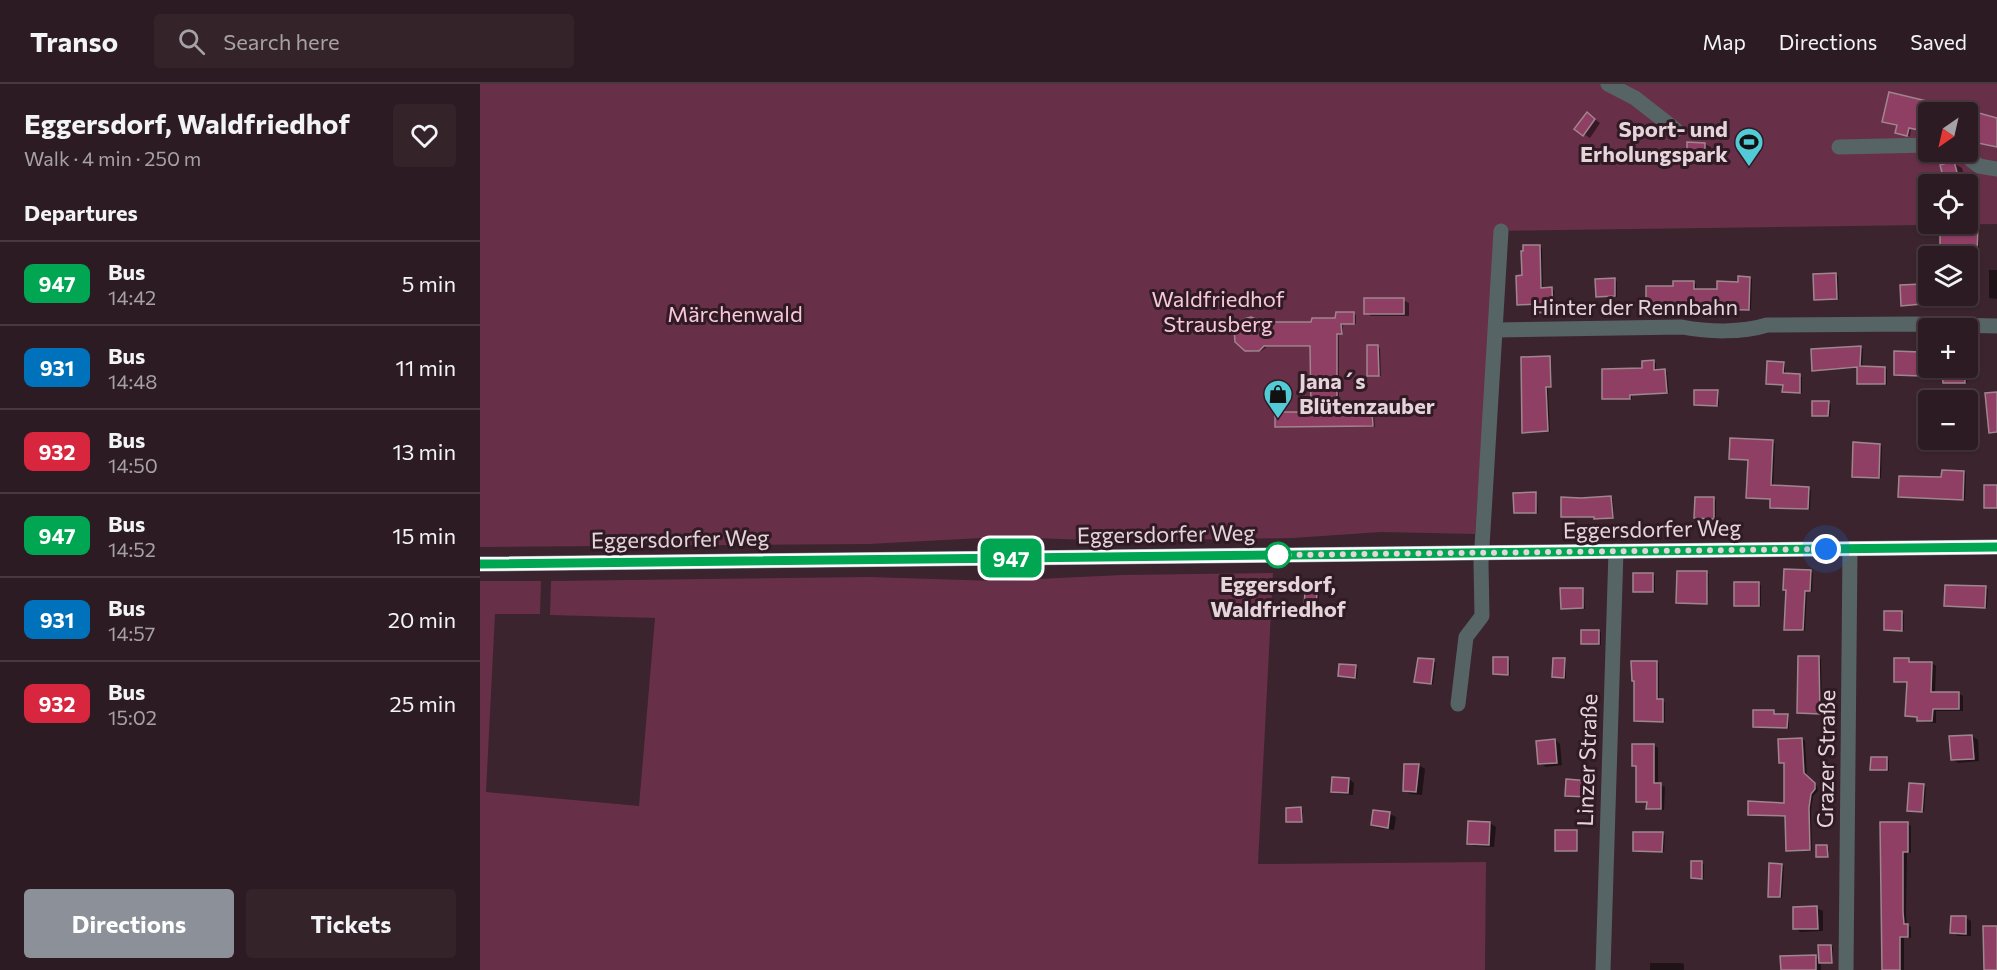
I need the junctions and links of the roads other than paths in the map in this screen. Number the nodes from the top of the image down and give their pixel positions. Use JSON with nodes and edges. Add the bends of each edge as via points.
{"nodes":[{"id":1,"x":1608,"y":84,"type":"edge"},
{"id":2,"x":1676,"y":130,"type":"dead end"},
{"id":3,"x":1918,"y":144,"type":"edge"},
{"id":4,"x":1839,"y":147,"type":"dead end"},
{"id":5,"x":1975,"y":162,"type":"edge"},
{"id":6,"x":1997,"y":169,"type":"edge"},
{"id":7,"x":1501,"y":231,"type":"dead end"},
{"id":8,"x":1997,"y":326,"type":"edge"},
{"id":9,"x":1496,"y":330,"type":"junction"},
{"id":10,"x":1997,"y":547,"type":"edge"},
{"id":11,"x":1850,"y":549,"type":"junction"},
{"id":12,"x":1617,"y":551,"type":"junction"},
{"id":13,"x":1482,"y":553,"type":"junction"},
{"id":14,"x":480,"y":564,"type":"edge"},
{"id":15,"x":1458,"y":704,"type":"dead end"},
{"id":16,"x":1603,"y":970,"type":"edge"},
{"id":17,"x":1846,"y":970,"type":"edge"}],
"edges":[{"from":1,"to":2,"type":"street","via":[[1635,98]]},
{"from":3,"to":4,"type":"street"},
{"from":5,"to":6,"type":"street"},
{"from":7,"to":9,"type":"street"},
{"from":8,"to":9,"type":"street","name":"Hinter der Rennbahn"},
{"from":9,"to":13,"type":"street"},
{"from":10,"to":11,"type":"main road","name":"Eggersdorfer Weg"},
{"from":11,"to":12,"type":"main road","name":"Eggersdorfer Weg"},
{"from":11,"to":17,"type":"street","name":"Grazer Straße"},
{"from":12,"to":13,"type":"main road","name":"Eggersdorfer Weg"},
{"from":12,"to":16,"type":"street","name":"Linzer Straße"},
{"from":13,"to":14,"type":"main road","name":"Eggersdorfer Weg"},
{"from":13,"to":15,"type":"street","via":[[1482,616],[1466,637]]}]}
